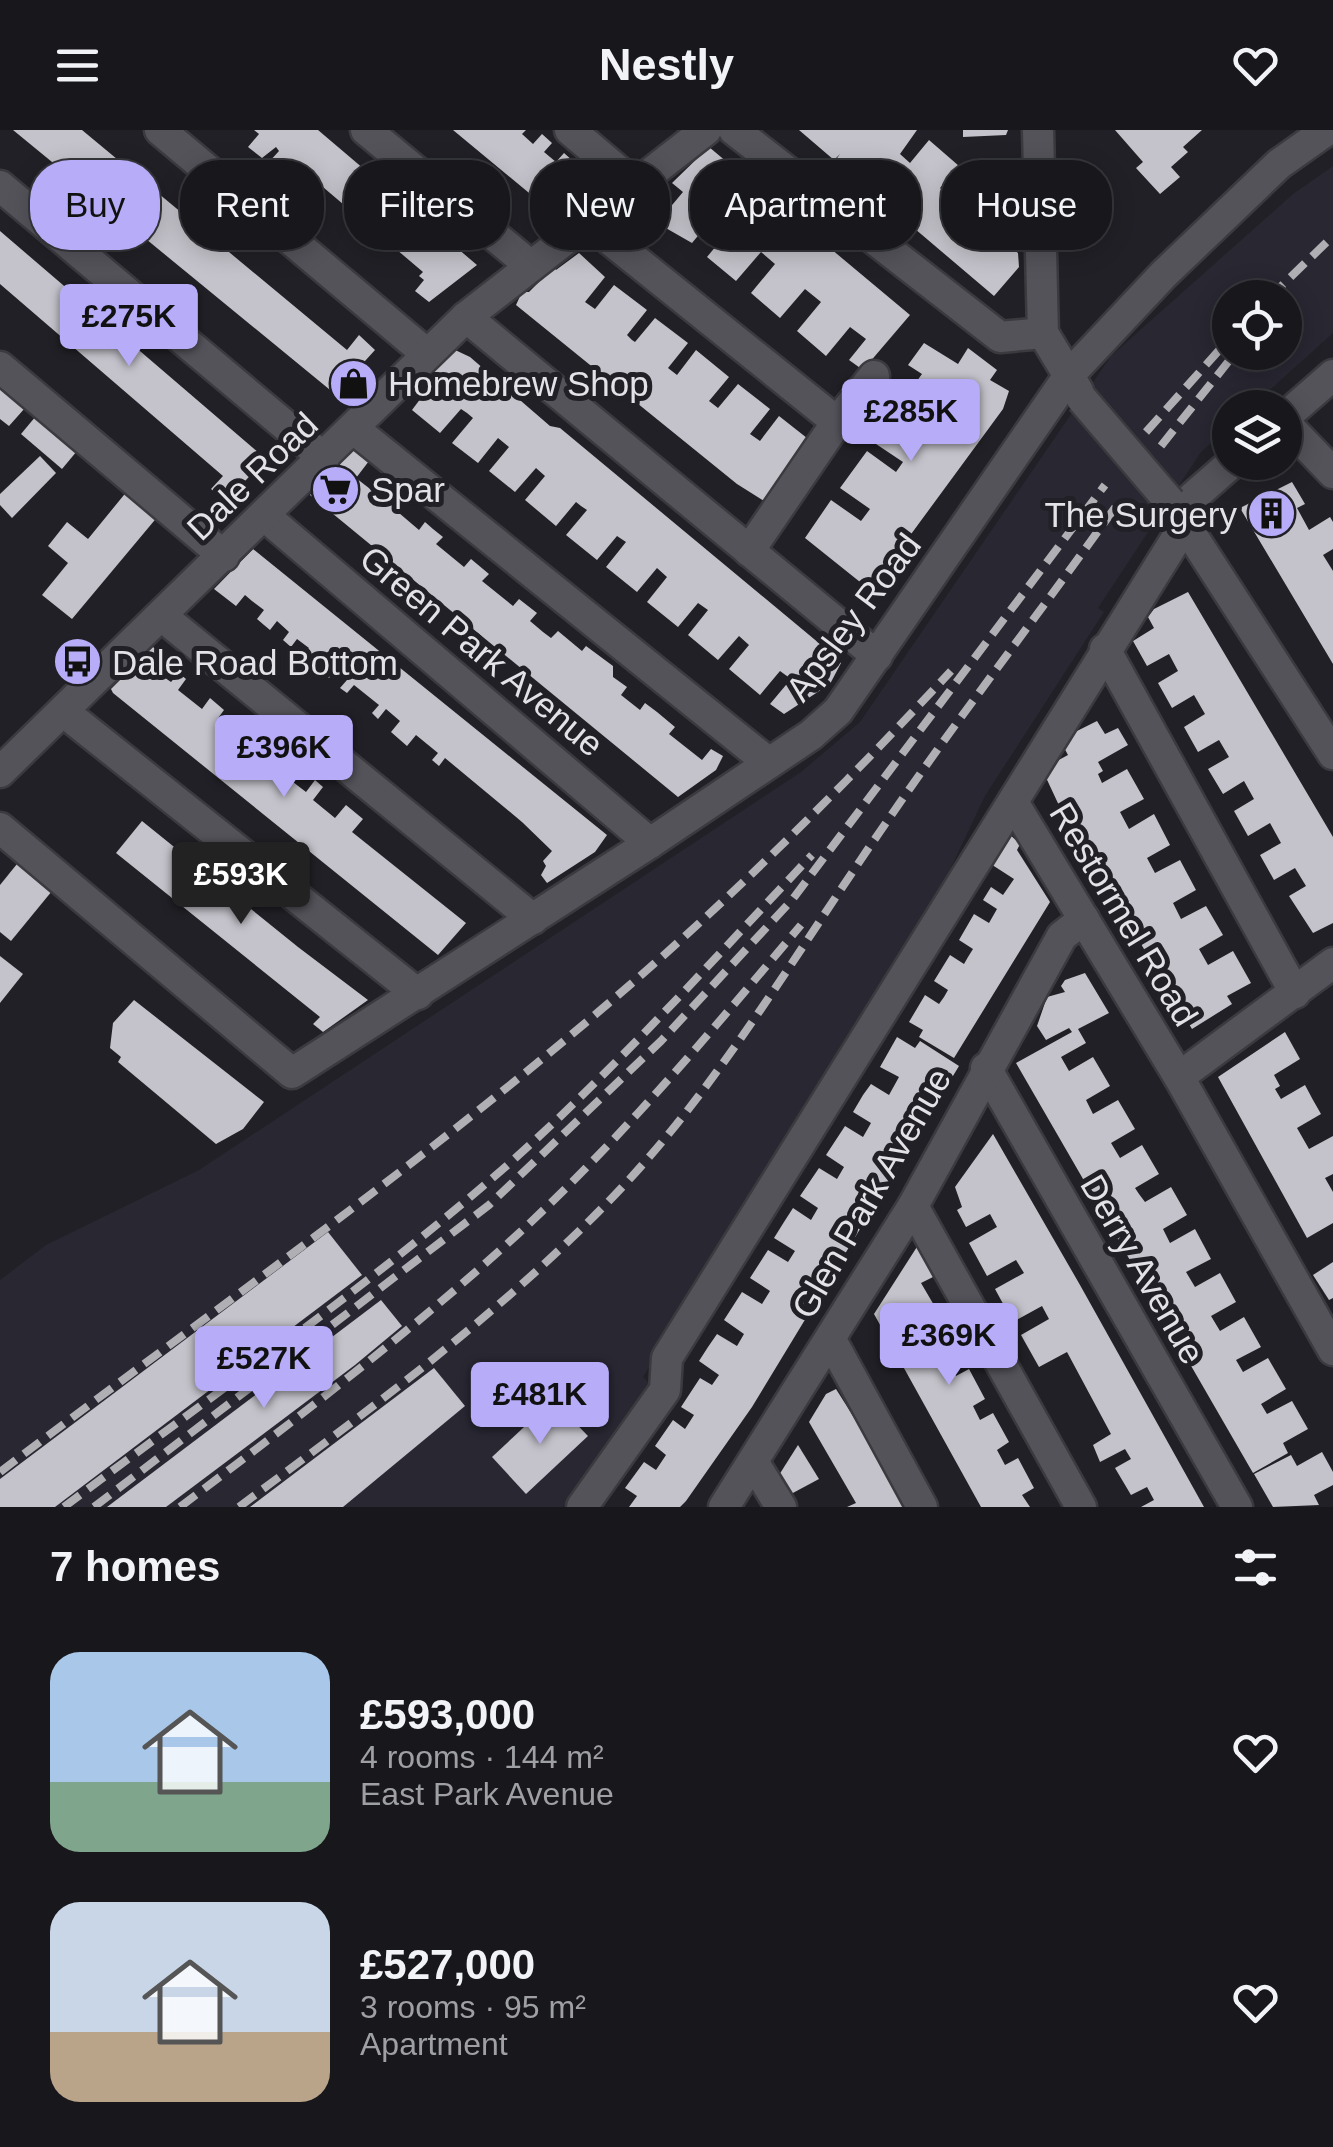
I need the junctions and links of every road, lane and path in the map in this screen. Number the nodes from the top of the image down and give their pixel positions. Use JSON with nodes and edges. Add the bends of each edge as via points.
{"nodes":[{"id":1,"x":160,"y":130,"type":"edge"},
{"id":2,"x":366,"y":130,"type":"edge"},
{"id":3,"x":570,"y":130,"type":"edge"},
{"id":4,"x":706,"y":130,"type":"edge"},
{"id":5,"x":734,"y":130,"type":"edge"},
{"id":6,"x":1038,"y":130,"type":"edge"},
{"id":7,"x":1327,"y":130,"type":"edge"},
{"id":8,"x":606,"y":160,"type":"edge"},
{"id":9,"x":667,"y":160,"type":"edge"},
{"id":10,"x":0,"y":186,"type":"edge"},
{"id":11,"x":552,"y":250,"type":"edge"},
{"id":12,"x":623,"y":250,"type":"edge"},
{"id":13,"x":531,"y":266,"type":"junction"},
{"id":14,"x":466,"y":317,"type":"junction"},
{"id":15,"x":1043,"y":333,"type":"junction"},
{"id":16,"x":427,"y":354,"type":"junction"},
{"id":17,"x":0,"y":367,"type":"edge"},
{"id":18,"x":1333,"y":375,"type":"edge"},
{"id":19,"x":874,"y":376,"type":"dead end"},
{"id":20,"x":1076,"y":386,"type":"junction"},
{"id":21,"x":1302,"y":404,"type":"edge"},
{"id":22,"x":837,"y":422,"type":"junction"},
{"id":23,"x":354,"y":429,"type":"junction"},
{"id":24,"x":1302,"y":439,"type":"edge"},
{"id":25,"x":324,"y":458,"type":"junction"},
{"id":26,"x":1333,"y":473,"type":"edge"},
{"id":27,"x":1213,"y":480,"type":"edge"},
{"id":28,"x":1178,"y":512,"type":"junction"},
{"id":29,"x":266,"y":517,"type":"junction"},
{"id":30,"x":750,"y":551,"type":"junction"},
{"id":31,"x":224,"y":556,"type":"junction"},
{"id":32,"x":162,"y":617,"type":"junction"},
{"id":33,"x":1104,"y":649,"type":"junction"},
{"id":34,"x":877,"y":656,"type":"junction"},
{"id":35,"x":64,"y":712,"type":"junction"},
{"id":36,"x":1333,"y":754,"type":"edge"},
{"id":37,"x":768,"y":763,"type":"junction"},
{"id":38,"x":0,"y":772,"type":"edge"},
{"id":39,"x":1013,"y":802,"type":"junction"},
{"id":40,"x":0,"y":828,"type":"edge"},
{"id":41,"x":650,"y":843,"type":"junction"},
{"id":42,"x":533,"y":918,"type":"junction"},
{"id":43,"x":1084,"y":919,"type":"junction"},
{"id":44,"x":1333,"y":963,"type":"edge"},
{"id":45,"x":1295,"y":992,"type":"junction"},
{"id":46,"x":418,"y":994,"type":"junction"},
{"id":47,"x":986,"y":1068,"type":"junction"},
{"id":48,"x":1179,"y":1078,"type":"junction"},
{"id":49,"x":913,"y":1206,"type":"junction"},
{"id":50,"x":1324,"y":1313,"type":"edge"},
{"id":51,"x":831,"y":1340,"type":"junction"},
{"id":52,"x":1333,"y":1350,"type":"edge"},
{"id":53,"x":754,"y":1464,"type":"junction"},
{"id":54,"x":582,"y":1507,"type":"edge"},
{"id":55,"x":724,"y":1507,"type":"edge"},
{"id":56,"x":781,"y":1507,"type":"edge"},
{"id":57,"x":922,"y":1507,"type":"edge"},
{"id":58,"x":1081,"y":1507,"type":"edge"},
{"id":59,"x":1237,"y":1507,"type":"edge"}],
"edges":[{"from":1,"to":16,"type":"street"},
{"from":2,"to":13,"type":"street"},
{"from":3,"to":8,"type":"street"},
{"from":4,"to":9,"type":"street","name":"Dale Road"},
{"from":5,"to":15,"type":"street","via":[[1000,337]]},
{"from":6,"to":15,"type":"street"},
{"from":7,"to":20,"type":"street","name":"Apsley Road","via":[[1266,176],[1163,275]]},
{"from":10,"to":25,"type":"street"},
{"from":11,"to":13,"type":"street","name":"Dale Road"},
{"from":12,"to":22,"type":"street"},
{"from":13,"to":14,"type":"street","name":"Dale Road"},
{"from":14,"to":16,"type":"street","name":"Dale Road"},
{"from":14,"to":30,"type":"street"},
{"from":15,"to":20,"type":"street"},
{"from":16,"to":23,"type":"street","name":"Dale Road"},
{"from":17,"to":31,"type":"street"},
{"from":18,"to":21,"type":"street"},
{"from":19,"to":22,"type":"street"},
{"from":20,"to":28,"type":"street","bridge":true},
{"from":20,"to":34,"type":"street","name":"Apsley Road"},
{"from":22,"to":30,"type":"street"},
{"from":23,"to":25,"type":"street","name":"Dale Road"},
{"from":23,"to":37,"type":"street"},
{"from":24,"to":26,"type":"street"},
{"from":25,"to":29,"type":"street","name":"Dale Road"},
{"from":27,"to":28,"type":"street","name":"Restormel Road"},
{"from":28,"to":33,"type":"street","name":"Restormel Road"},
{"from":28,"to":36,"type":"street"},
{"from":29,"to":31,"type":"street","name":"Dale Road"},
{"from":29,"to":41,"type":"street","name":"Green Park Avenue"},
{"from":30,"to":34,"type":"street"},
{"from":31,"to":32,"type":"street","name":"Dale Road"},
{"from":32,"to":35,"type":"street","name":"Dale Road"},
{"from":32,"to":42,"type":"street"},
{"from":33,"to":39,"type":"street","name":"Restormel Road"},
{"from":33,"to":45,"type":"street"},
{"from":34,"to":37,"type":"street","name":"Apsley Road","via":[[838,711]]},
{"from":35,"to":38,"type":"street","name":"Dale Road"},
{"from":35,"to":46,"type":"street"},
{"from":37,"to":41,"type":"street","name":"Apsley Road"},
{"from":39,"to":43,"type":"street","name":"Restormel Road"},
{"from":39,"to":54,"type":"street","via":[[667,1358],[666,1390]]},
{"from":40,"to":46,"type":"street","name":"Apsley Road","via":[[292,1073]]},
{"from":41,"to":42,"type":"street","name":"Apsley Road"},
{"from":42,"to":46,"type":"street","name":"Apsley Road"},
{"from":43,"to":47,"type":"street","name":"Glen Park Avenue","via":[[1062,936]]},
{"from":43,"to":48,"type":"street","name":"Restormel Road"},
{"from":44,"to":45,"type":"street"},
{"from":45,"to":48,"type":"street"},
{"from":47,"to":49,"type":"street","name":"Glen Park Avenue"},
{"from":47,"to":59,"type":"street","name":"Derry Avenue"},
{"from":48,"to":50,"type":"street","name":"Restormel Road"},
{"from":49,"to":51,"type":"street","name":"Glen Park Avenue"},
{"from":49,"to":58,"type":"street"},
{"from":50,"to":52,"type":"street","name":"Restormel Road"},
{"from":51,"to":53,"type":"street","name":"Glen Park Avenue"},
{"from":51,"to":57,"type":"street"},
{"from":53,"to":55,"type":"street","name":"Glen Park Avenue"},
{"from":53,"to":56,"type":"street"}]}
